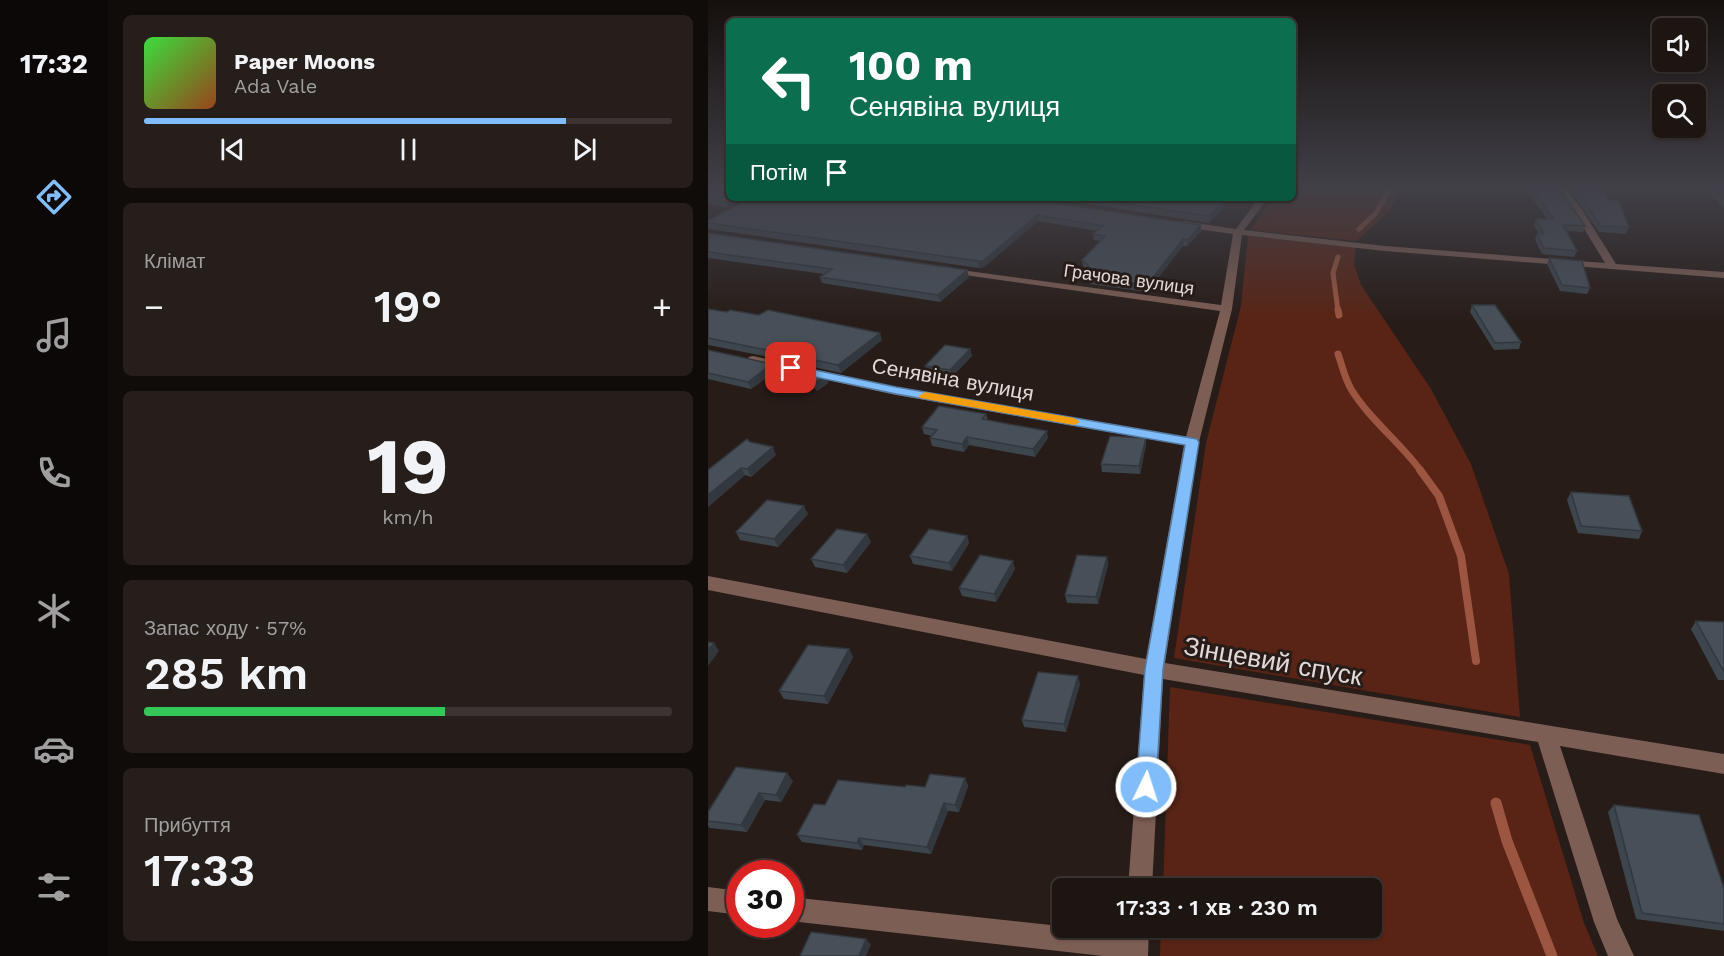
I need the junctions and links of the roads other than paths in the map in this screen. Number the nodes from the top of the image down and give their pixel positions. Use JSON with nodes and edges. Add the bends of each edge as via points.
{"nodes":[{"id":1,"x":1238,"y":232,"type":"edge"},
{"id":2,"x":1245,"y":233,"type":"edge"},
{"id":3,"x":1591,"y":233,"type":"edge"},
{"id":4,"x":1612,"y":266,"type":"junction"},
{"id":5,"x":937,"y":268,"type":"edge"},
{"id":6,"x":1724,"y":275,"type":"edge"},
{"id":7,"x":1226,"y":309,"type":"junction"},
{"id":8,"x":741,"y":357,"type":"edge"},
{"id":9,"x":1192,"y":442,"type":"junction"},
{"id":10,"x":708,"y":583,"type":"edge"},
{"id":11,"x":1154,"y":669,"type":"junction"},
{"id":12,"x":1546,"y":735,"type":"junction"},
{"id":13,"x":1724,"y":764,"type":"edge"},
{"id":14,"x":1141,"y":878,"type":"edge"},
{"id":15,"x":708,"y":899,"type":"edge"},
{"id":16,"x":726,"y":901,"type":"edge"},
{"id":17,"x":804,"y":910,"type":"edge"},
{"id":18,"x":1136,"y":943,"type":"edge"},
{"id":19,"x":1621,"y":956,"type":"edge"}],
"edges":[{"from":1,"to":7,"type":"street"},
{"from":2,"to":4,"type":"street"},
{"from":3,"to":4,"type":"street"},
{"from":4,"to":6,"type":"street"},
{"from":5,"to":7,"type":"street","name":"Грачова вулиця"},
{"from":7,"to":9,"type":"street"},
{"from":8,"to":9,"type":"street","name":"Сенявіна вулиця","via":[[896,391]]},
{"from":9,"to":11,"type":"street"},
{"from":10,"to":11,"type":"street","name":"Зінцевий спуск"},
{"from":11,"to":12,"type":"street","name":"Зінцевий спуск"},
{"from":11,"to":14,"type":"street"},
{"from":12,"to":13,"type":"street","name":"Зінцевий спуск"},
{"from":12,"to":19,"type":"street","via":[[1606,922]]},
{"from":15,"to":16,"type":"street"},
{"from":17,"to":18,"type":"street"}]}
